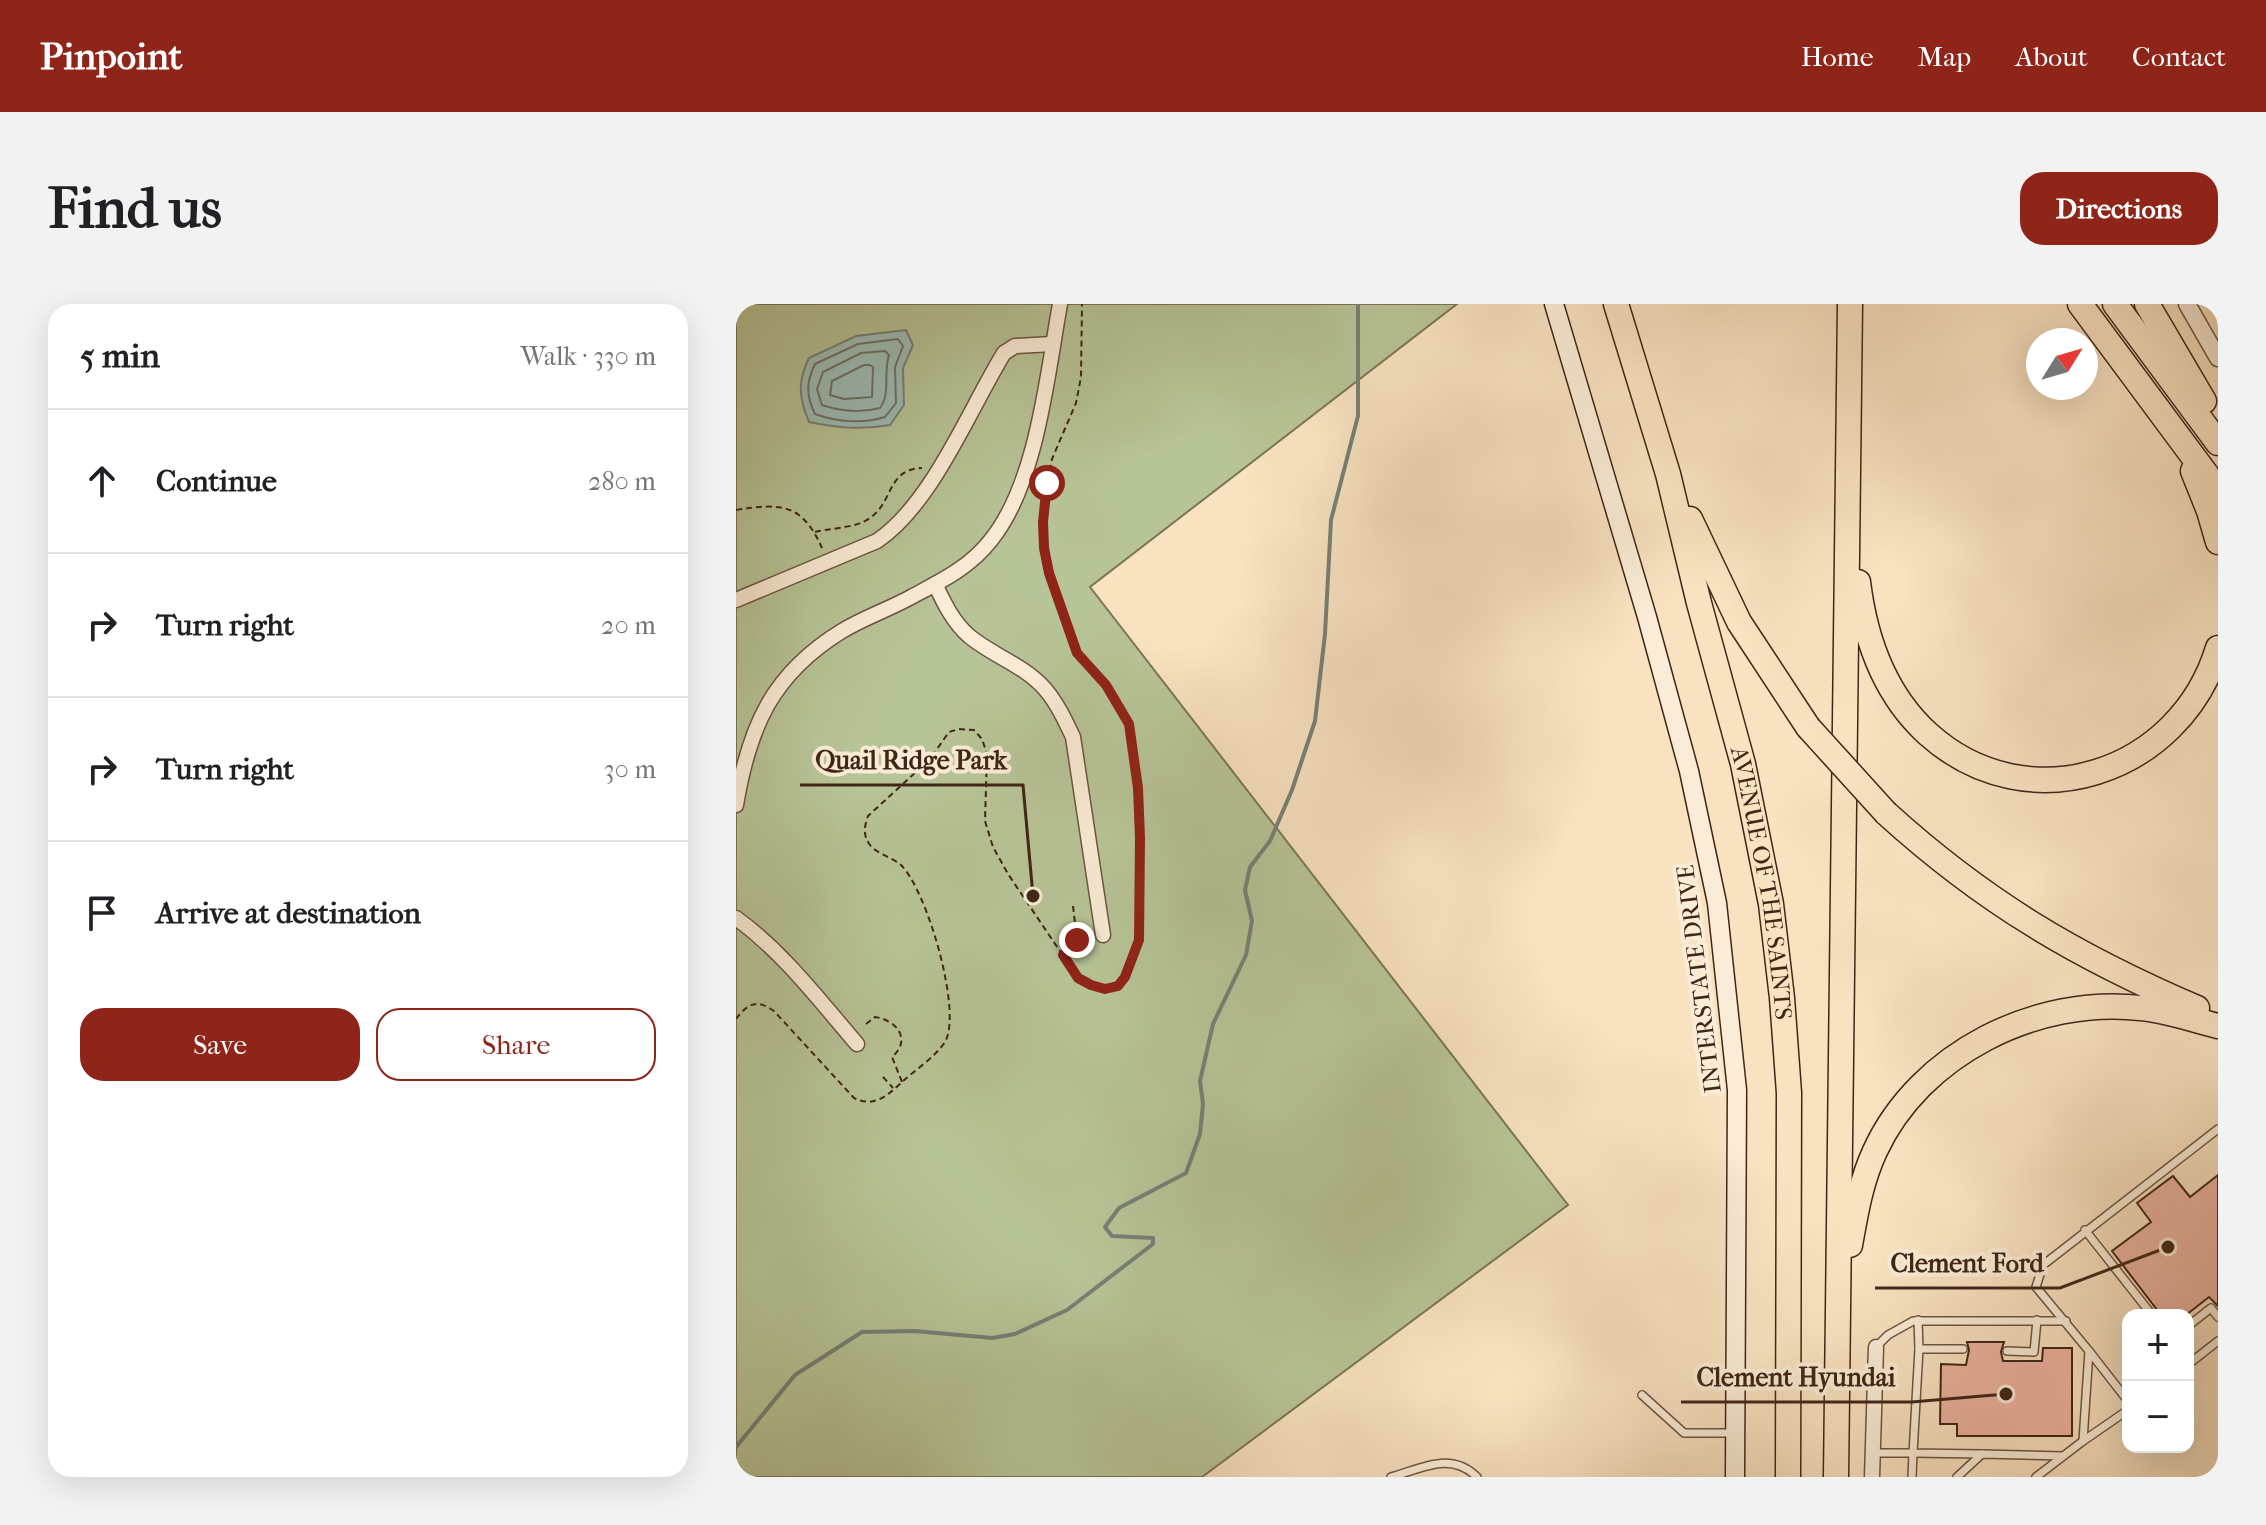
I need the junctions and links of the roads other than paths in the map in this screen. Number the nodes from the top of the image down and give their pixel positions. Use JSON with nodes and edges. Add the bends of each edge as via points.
{"nodes":[{"id":1,"x":1060,"y":304,"type":"edge"},
{"id":2,"x":1554,"y":304,"type":"edge"},
{"id":3,"x":1616,"y":304,"type":"edge"},
{"id":4,"x":1850,"y":304,"type":"edge"},
{"id":5,"x":2080,"y":304,"type":"edge"},
{"id":6,"x":2115,"y":304,"type":"edge"},
{"id":7,"x":2147,"y":304,"type":"edge"},
{"id":8,"x":2187,"y":304,"type":"edge"},
{"id":9,"x":1052,"y":344,"type":"junction"},
{"id":10,"x":2218,"y":358,"type":"edge"},
{"id":11,"x":2218,"y":423,"type":"edge"},
{"id":12,"x":2176,"y":432,"type":"junction"},
{"id":13,"x":2218,"y":443,"type":"edge"},
{"id":14,"x":1668,"y":474,"type":"junction"},
{"id":15,"x":2218,"y":490,"type":"edge"},
{"id":16,"x":1848,"y":495,"type":"junction"},
{"id":17,"x":2218,"y":542,"type":"edge"},
{"id":18,"x":935,"y":584,"type":"junction"},
{"id":19,"x":736,"y":600,"type":"edge"},
{"id":20,"x":2218,"y":648,"type":"edge"},
{"id":21,"x":736,"y":802,"type":"edge"},
{"id":22,"x":736,"y":918,"type":"edge"},
{"id":23,"x":1103,"y":935,"type":"road end"},
{"id":24,"x":2218,"y":1017,"type":"edge"},
{"id":25,"x":2218,"y":1026,"type":"edge"},
{"id":26,"x":857,"y":1044,"type":"dead end"},
{"id":27,"x":2218,"y":1129,"type":"edge"},
{"id":28,"x":2085,"y":1230,"type":"junction"},
{"id":29,"x":2147,"y":1309,"type":"edge"},
{"id":30,"x":1838,"y":1314,"type":"junction"},
{"id":31,"x":2218,"y":1317,"type":"edge"},
{"id":32,"x":1918,"y":1320,"type":"junction"},
{"id":33,"x":2037,"y":1320,"type":"junction"},
{"id":34,"x":2066,"y":1321,"type":"junction"},
{"id":35,"x":2194,"y":1321,"type":"edge"},
{"id":36,"x":2218,"y":1341,"type":"edge"},
{"id":37,"x":1876,"y":1347,"type":"joint"},
{"id":38,"x":1919,"y":1349,"type":"junction"},
{"id":39,"x":1963,"y":1349,"type":"dead end"},
{"id":40,"x":2007,"y":1351,"type":"dead end"},
{"id":41,"x":2089,"y":1351,"type":"junction"},
{"id":42,"x":2194,"y":1359,"type":"edge"},
{"id":43,"x":2122,"y":1393,"type":"edge"},
{"id":44,"x":1642,"y":1395,"type":"dead end"},
{"id":45,"x":2122,"y":1414,"type":"edge"},
{"id":46,"x":1735,"y":1433,"type":"junction"},
{"id":47,"x":2083,"y":1441,"type":"junction"},
{"id":48,"x":1872,"y":1453,"type":"junction"},
{"id":49,"x":1913,"y":1453,"type":"junction"},
{"id":50,"x":1982,"y":1454,"type":"junction"},
{"id":51,"x":2062,"y":1456,"type":"junction"},
{"id":52,"x":1391,"y":1477,"type":"edge"},
{"id":53,"x":1477,"y":1477,"type":"edge"},
{"id":54,"x":1735,"y":1477,"type":"edge"},
{"id":55,"x":1788,"y":1477,"type":"edge"},
{"id":56,"x":1836,"y":1477,"type":"edge"},
{"id":57,"x":1872,"y":1477,"type":"edge"},
{"id":58,"x":1912,"y":1477,"type":"edge"},
{"id":59,"x":1957,"y":1477,"type":"edge"},
{"id":60,"x":2036,"y":1477,"type":"edge"}],
"edges":[{"from":1,"to":9,"type":"street"},
{"from":2,"to":46,"type":"main road","name":"INTERSTATE DRIVE","via":[[1663,675],[1717,903],[1737,1090]]},
{"from":3,"to":14,"type":"highway","name":"AVENUE OF THE SAINTS"},
{"from":4,"to":16,"type":"highway"},
{"from":5,"to":12,"type":"highway"},
{"from":6,"to":13,"type":"highway"},
{"from":7,"to":11,"type":"highway"},
{"from":8,"to":10,"type":"street"},
{"from":9,"to":18,"type":"street","via":[[1023,484],[1009,517],[965,568]]},
{"from":9,"to":19,"type":"street","via":[[1015,346],[1004,353],[939,467],[897,528]]},
{"from":12,"to":15,"type":"highway"},
{"from":12,"to":17,"type":"highway"},
{"from":14,"to":24,"type":"highway","bridge":true,"via":[[1739,622],[1808,727],[1886,813],[1957,874],[2035,928]]},
{"from":14,"to":55,"type":"highway","name":"AVENUE OF THE SAINTS","via":[[1754,810],[1777,951],[1789,1107]]},
{"from":16,"to":20,"type":"highway","via":[[1865,627],[1885,678],[1927,734],[1985,768],[2050,779],[2116,766],[2177,723],[2203,687]]},
{"from":16,"to":30,"type":"highway"},
{"from":18,"to":21,"type":"street","via":[[845,629],[779,686],[757,721]]},
{"from":18,"to":23,"type":"street","via":[[968,634],[1024,669],[1045,689],[1073,737]]},
{"from":22,"to":26,"type":"street","via":[[787,963]]},
{"from":25,"to":30,"type":"highway","via":[[2143,1008],[2067,1010],[1991,1034],[1961,1053],[1895,1117],[1875,1150],[1860,1190]]},
{"from":27,"to":28,"type":"lane"},
{"from":28,"to":29,"type":"lane"},
{"from":28,"to":34,"type":"lane","via":[[2043,1265],[2036,1287]]},
{"from":30,"to":56,"type":"highway"},
{"from":31,"to":35,"type":"lane","via":[[2211,1308]]},
{"from":32,"to":33,"type":"lane"},
{"from":32,"to":37,"type":"lane"},
{"from":32,"to":38,"type":"lane"},
{"from":33,"to":34,"type":"lane"},
{"from":33,"to":40,"type":"lane","via":[[2034,1352]]},
{"from":34,"to":41,"type":"lane"},
{"from":36,"to":42,"type":"lane"},
{"from":37,"to":48,"type":"street"},
{"from":38,"to":39,"type":"lane"},
{"from":38,"to":49,"type":"lane"},
{"from":41,"to":43,"type":"lane"},
{"from":41,"to":47,"type":"lane"},
{"from":44,"to":46,"type":"lane","via":[[1684,1433]]},
{"from":45,"to":47,"type":"lane"},
{"from":46,"to":54,"type":"main road","name":"INTERSTATE DRIVE"},
{"from":47,"to":51,"type":"lane"},
{"from":48,"to":49,"type":"lane"},
{"from":48,"to":57,"type":"street"},
{"from":49,"to":50,"type":"lane"},
{"from":49,"to":58,"type":"lane"},
{"from":50,"to":51,"type":"lane"},
{"from":50,"to":59,"type":"lane"},
{"from":51,"to":60,"type":"lane"},
{"from":52,"to":53,"type":"lane","via":[[1449,1461],[1466,1466]]}]}
